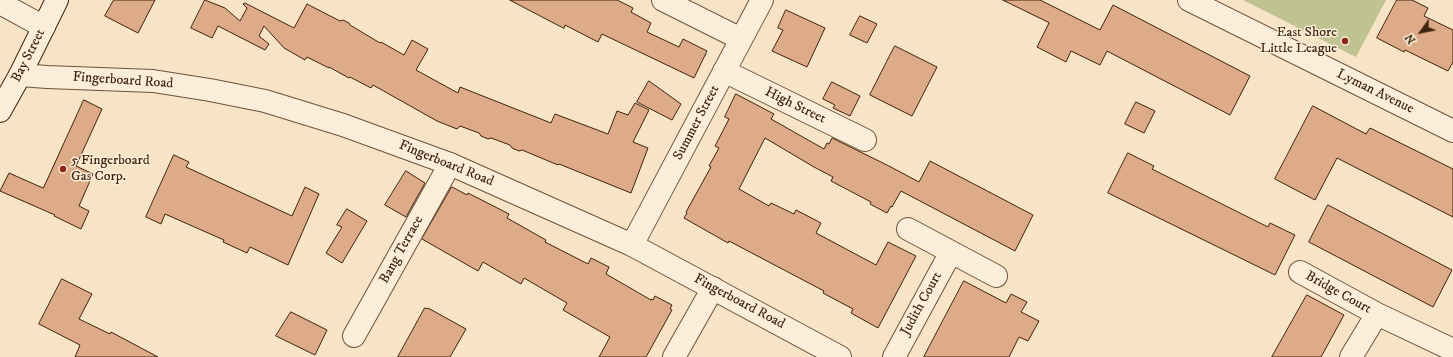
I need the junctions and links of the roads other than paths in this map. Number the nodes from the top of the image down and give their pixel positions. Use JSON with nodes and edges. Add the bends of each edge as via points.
{"nodes":[{"id":1,"x":57,"y":0,"type":"edge"},
{"id":2,"x":663,"y":0,"type":"edge"},
{"id":3,"x":762,"y":0,"type":"edge"},
{"id":4,"x":1189,"y":0,"type":"edge"},
{"id":5,"x":0,"y":3,"type":"edge"},
{"id":6,"x":44,"y":27,"type":"junction"},
{"id":7,"x":741,"y":39,"type":"junction"},
{"id":8,"x":724,"y":71,"type":"junction"},
{"id":9,"x":20,"y":75,"type":"junction"},
{"id":10,"x":0,"y":111,"type":"edge"},
{"id":11,"x":1453,"y":131,"type":"edge"},
{"id":12,"x":865,"y":140,"type":"dead end"},
{"id":13,"x":450,"y":164,"type":"junction"},
{"id":14,"x":908,"y":229,"type":"dead end"},
{"id":15,"x":632,"y":245,"type":"junction"},
{"id":16,"x":951,"y":252,"type":"junction"},
{"id":17,"x":1300,"y":272,"type":"dead end"},
{"id":18,"x":996,"y":276,"type":"dead end"},
{"id":19,"x":713,"y":288,"type":"junction"},
{"id":20,"x":1377,"y":314,"type":"junction"},
{"id":21,"x":354,"y":336,"type":"dead end"},
{"id":22,"x":1453,"y":350,"type":"edge"},
{"id":23,"x":674,"y":357,"type":"edge"},
{"id":24,"x":840,"y":357,"type":"edge"},
{"id":25,"x":894,"y":357,"type":"edge"},
{"id":26,"x":1351,"y":357,"type":"edge"}],
"edges":[{"from":1,"to":6,"type":"street","name":"Bay Street"},
{"from":2,"to":7,"type":"street"},
{"from":3,"to":7,"type":"street","name":"Summer Street"},
{"from":4,"to":11,"type":"street","name":"Lyman Avenue"},
{"from":5,"to":6,"type":"street"},
{"from":6,"to":9,"type":"street","name":"Bay Street"},
{"from":7,"to":8,"type":"street","name":"Summer Street"},
{"from":8,"to":12,"type":"street","name":"High Street"},
{"from":8,"to":15,"type":"street","name":"Summer Street"},
{"from":9,"to":10,"type":"street","name":"Bay Street"},
{"from":9,"to":13,"type":"street","name":"Fingerboard Road","via":[[153,81],[265,101],[343,125]]},
{"from":13,"to":15,"type":"street","name":"Fingerboard Road"},
{"from":13,"to":21,"type":"street","name":"Bang Terrace"},
{"from":14,"to":16,"type":"street"},
{"from":15,"to":19,"type":"street","name":"Fingerboard Road"},
{"from":16,"to":18,"type":"street"},
{"from":16,"to":25,"type":"street","name":"Judith Court"},
{"from":17,"to":20,"type":"street","name":"Bridge Court"},
{"from":19,"to":23,"type":"street"},
{"from":19,"to":24,"type":"street","name":"Fingerboard Road"},
{"from":20,"to":22,"type":"street","name":"Bridge Court"},
{"from":20,"to":26,"type":"street","name":"Bridge Court"}]}
